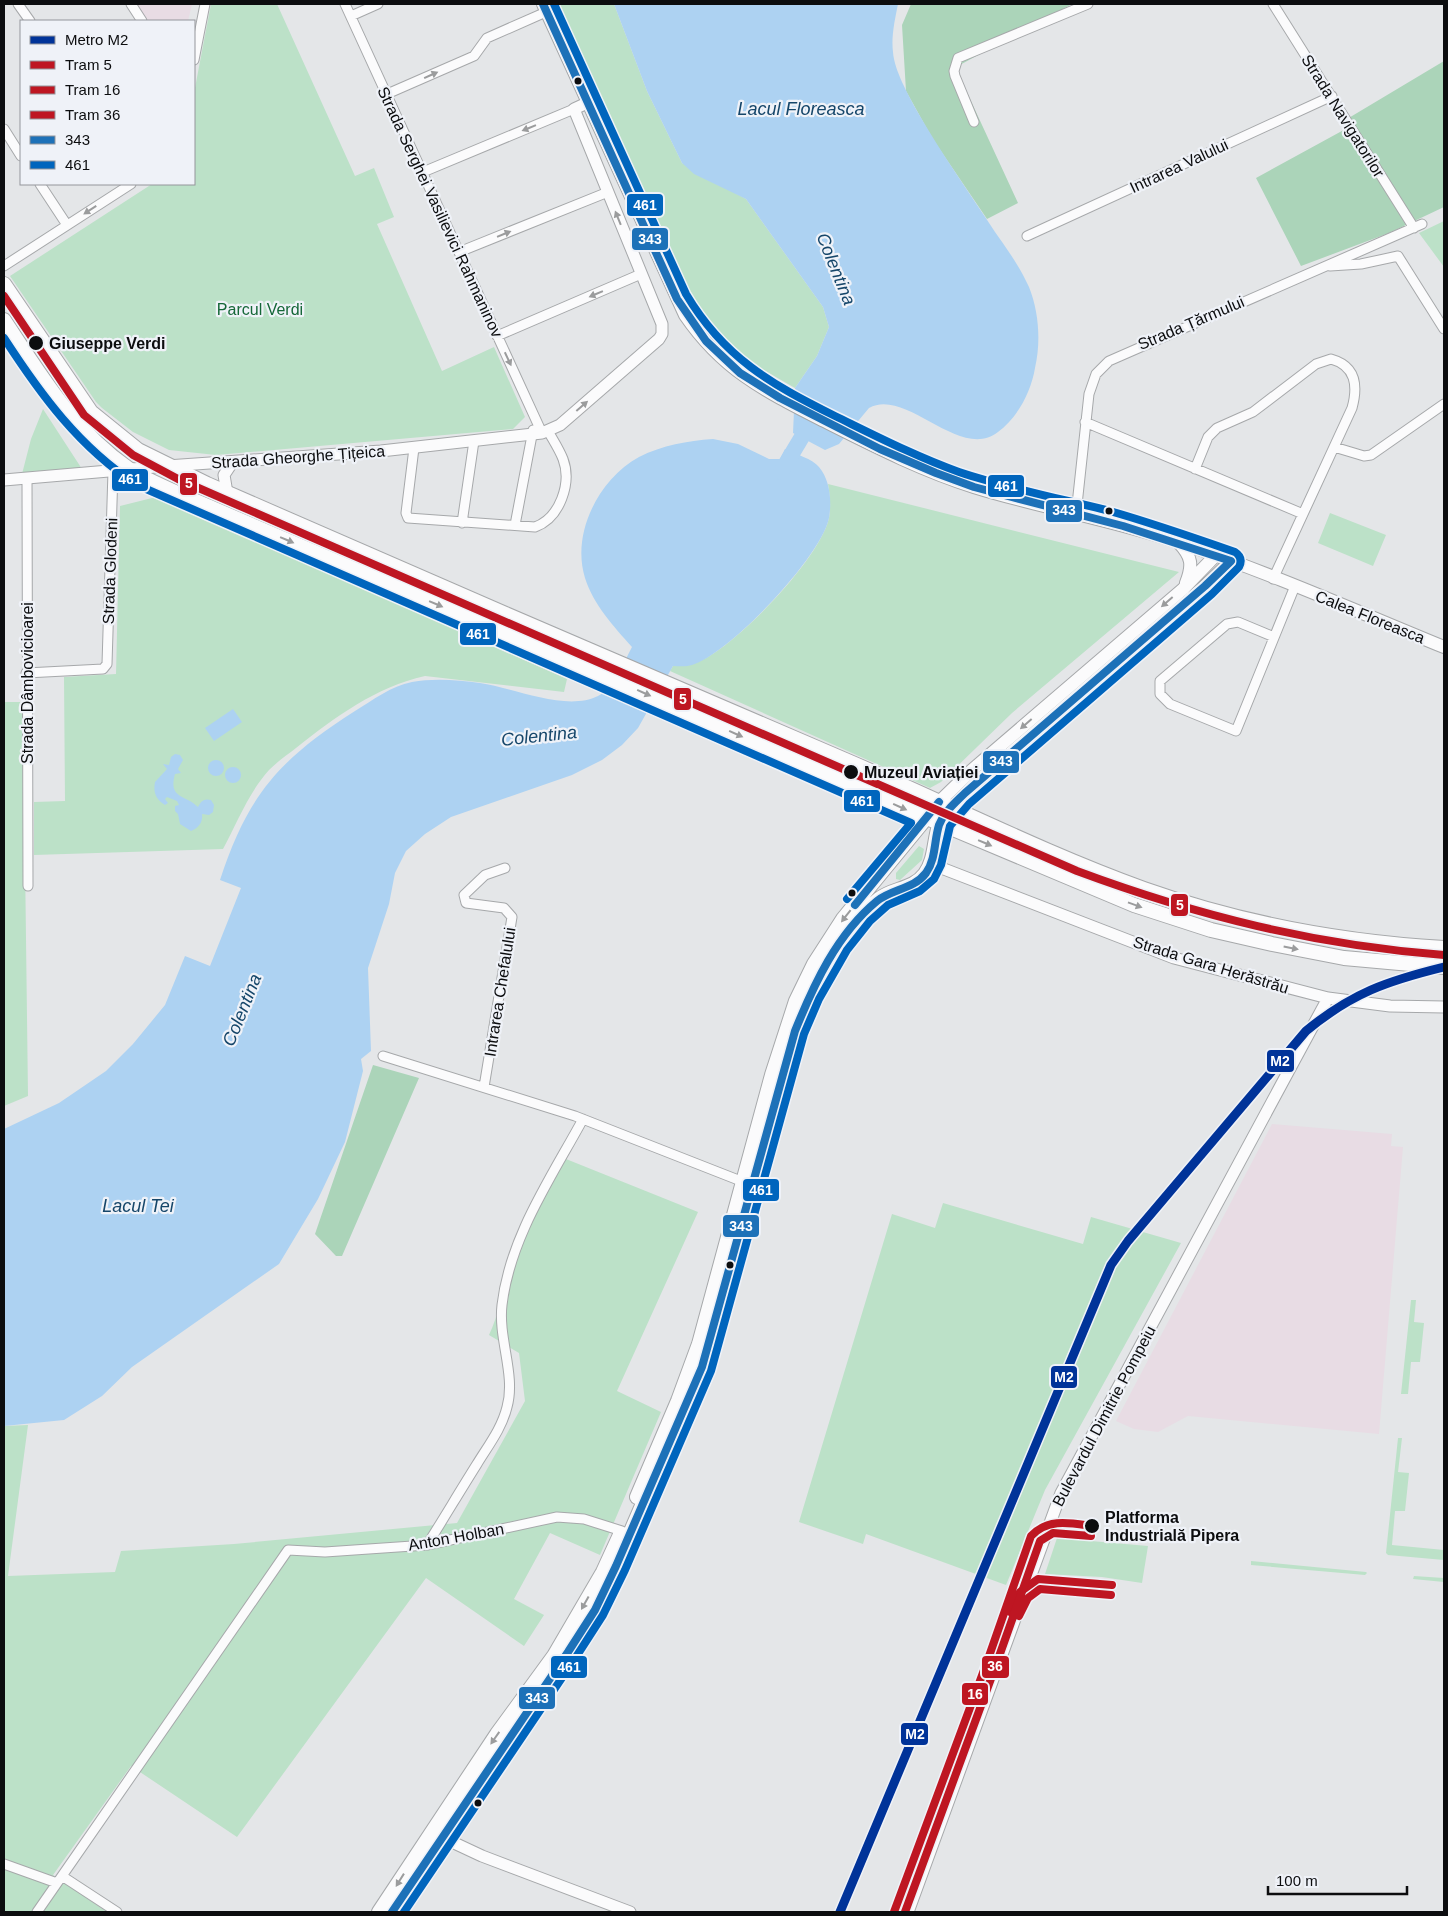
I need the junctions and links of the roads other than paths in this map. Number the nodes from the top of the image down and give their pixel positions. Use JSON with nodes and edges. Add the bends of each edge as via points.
{"nodes":[{"id":1,"x":18,"y":4,"type":"edge"},
{"id":2,"x":131,"y":4,"type":"edge"},
{"id":3,"x":205,"y":4,"type":"edge"},
{"id":4,"x":345,"y":4,"type":"edge"},
{"id":5,"x":378,"y":4,"type":"edge"},
{"id":6,"x":1088,"y":4,"type":"edge"},
{"id":7,"x":1273,"y":4,"type":"edge"},
{"id":8,"x":544,"y":8,"type":"edge"},
{"id":9,"x":351,"y":16,"type":"junction"},
{"id":10,"x":29,"y":20,"type":"edge"},
{"id":11,"x":141,"y":20,"type":"edge"},
{"id":12,"x":195,"y":55,"type":"edge"},
{"id":13,"x":387,"y":94,"type":"junction"},
{"id":14,"x":1332,"y":96,"type":"junction"},
{"id":15,"x":588,"y":106,"type":"junction"},
{"id":16,"x":574,"y":109,"type":"junction"},
{"id":17,"x":579,"y":120,"type":"junction"},
{"id":18,"x":974,"y":122,"type":"dead end"},
{"id":19,"x":4,"y":129,"type":"edge"},
{"id":20,"x":20,"y":154,"type":"edge"},
{"id":21,"x":423,"y":172,"type":"junction"},
{"id":22,"x":41,"y":185,"type":"edge"},
{"id":23,"x":129,"y":185,"type":"edge"},
{"id":24,"x":608,"y":192,"type":"junction"},
{"id":25,"x":67,"y":225,"type":"junction"},
{"id":26,"x":1418,"y":226,"type":"joint"},
{"id":27,"x":1027,"y":236,"type":"dead end"},
{"id":28,"x":459,"y":252,"type":"junction"},
{"id":29,"x":4,"y":266,"type":"edge"},
{"id":30,"x":1324,"y":266,"type":"junction"},
{"id":31,"x":641,"y":274,"type":"junction"},
{"id":32,"x":4,"y":284,"type":"edge"},
{"id":33,"x":4,"y":320,"type":"edge"},
{"id":34,"x":1444,"y":329,"type":"edge"},
{"id":35,"x":497,"y":336,"type":"junction"},
{"id":36,"x":1444,"y":404,"type":"edge"},
{"id":37,"x":1085,"y":422,"type":"junction"},
{"id":38,"x":540,"y":433,"type":"junction"},
{"id":39,"x":474,"y":441,"type":"junction"},
{"id":40,"x":1334,"y":447,"type":"junction"},
{"id":41,"x":414,"y":448,"type":"junction"},
{"id":42,"x":232,"y":463,"type":"junction"},
{"id":43,"x":166,"y":466,"type":"junction"},
{"id":44,"x":131,"y":469,"type":"junction"},
{"id":45,"x":1195,"y":469,"type":"junction"},
{"id":46,"x":113,"y":471,"type":"junction"},
{"id":47,"x":27,"y":479,"type":"junction"},
{"id":48,"x":4,"y":480,"type":"edge"},
{"id":49,"x":227,"y":493,"type":"junction"},
{"id":50,"x":1076,"y":514,"type":"junction"},
{"id":51,"x":1303,"y":514,"type":"junction"},
{"id":52,"x":462,"y":523,"type":"junction"},
{"id":53,"x":515,"y":526,"type":"junction"},
{"id":54,"x":1177,"y":542,"type":"junction"},
{"id":55,"x":1215,"y":556,"type":"junction"},
{"id":56,"x":1231,"y":561,"type":"junction"},
{"id":57,"x":1273,"y":579,"type":"junction"},
{"id":58,"x":1185,"y":586,"type":"junction"},
{"id":59,"x":1295,"y":586,"type":"junction"},
{"id":60,"x":1274,"y":637,"type":"junction"},
{"id":61,"x":1444,"y":647,"type":"edge"},
{"id":62,"x":26,"y":673,"type":"junction"},
{"id":63,"x":946,"y":804,"type":"junction"},
{"id":64,"x":933,"y":821,"type":"junction"},
{"id":65,"x":900,"y":852,"type":"junction"},
{"id":66,"x":931,"y":864,"type":"junction"},
{"id":67,"x":506,"y":868,"type":"dead end"},
{"id":68,"x":28,"y":886,"type":"dead end"},
{"id":69,"x":900,"y":890,"type":"junction"},
{"id":70,"x":1444,"y":948,"type":"edge"},
{"id":71,"x":1444,"y":967,"type":"edge"},
{"id":72,"x":1328,"y":998,"type":"junction"},
{"id":73,"x":1444,"y":1007,"type":"edge"},
{"id":74,"x":383,"y":1056,"type":"dead end"},
{"id":75,"x":484,"y":1087,"type":"junction"},
{"id":76,"x":584,"y":1119,"type":"junction"},
{"id":77,"x":748,"y":1184,"type":"junction"},
{"id":78,"x":622,"y":1531,"type":"junction"},
{"id":79,"x":427,"y":1545,"type":"junction"},
{"id":80,"x":437,"y":1835,"type":"junction"},
{"id":81,"x":4,"y":1864,"type":"edge"},
{"id":82,"x":60,"y":1880,"type":"junction"},
{"id":83,"x":37,"y":1912,"type":"edge"},
{"id":84,"x":117,"y":1912,"type":"edge"},
{"id":85,"x":379,"y":1912,"type":"edge"},
{"id":86,"x":392,"y":1912,"type":"edge"},
{"id":87,"x":630,"y":1912,"type":"edge"},
{"id":88,"x":908,"y":1912,"type":"edge"}],
"edges":[{"from":1,"to":10,"type":"street"},
{"from":2,"to":11,"type":"street"},
{"from":3,"to":12,"type":"street"},
{"from":4,"to":9,"type":"street","name":"Strada Serghei Vasilievici Rahmaninov"},
{"from":5,"to":9,"type":"street"},
{"from":6,"to":18,"type":"street","via":[[958,58],[955,76]]},
{"from":7,"to":14,"type":"street","name":"Strada Navigatorilor"},
{"from":13,"to":8,"type":"street","one_way":true,"via":[[474,56],[487,38]]},
{"from":8,"to":15,"type":"main road","name":"Calea Floreasca"},
{"from":9,"to":13,"type":"street","name":"Strada Serghei Vasilievici Rahmaninov"},
{"from":13,"to":21,"type":"street","name":"Strada Serghei Vasilievici Rahmaninov"},
{"from":14,"to":26,"type":"street","name":"Strada Navigatorilor"},
{"from":14,"to":27,"type":"street","name":"Intrarea Valului"},
{"from":15,"to":16,"type":"street"},
{"from":15,"to":17,"type":"street"},
{"from":15,"to":50,"type":"main road","name":"Calea Floreasca","via":[[677,299],[698,335],[716,355],[796,407],[904,460],[974,487]]},
{"from":16,"to":17,"type":"street"},
{"from":16,"to":21,"type":"street","one_way":true},
{"from":17,"to":24,"type":"street"},
{"from":19,"to":20,"type":"street"},
{"from":21,"to":28,"type":"street","name":"Strada Serghei Vasilievici Rahmaninov"},
{"from":22,"to":25,"type":"street"},
{"from":23,"to":25,"type":"street","one_way":true},
{"from":28,"to":24,"type":"street","one_way":true},
{"from":31,"to":24,"type":"street","one_way":true},
{"from":25,"to":29,"type":"street"},
{"from":26,"to":30,"type":"street","name":"Strada Țărmului"},
{"from":28,"to":35,"type":"street","name":"Strada Serghei Vasilievici Rahmaninov"},
{"from":30,"to":34,"type":"street","via":[[1361,264],[1398,256]]},
{"from":30,"to":37,"type":"street","name":"Strada Țărmului","via":[[1109,361],[1096,374]]},
{"from":31,"to":35,"type":"street","one_way":true},
{"from":38,"to":31,"type":"street","name":"Strada Gheorghe Țițeica","one_way":true,"via":[[560,425],[659,339],[662,328]]},
{"from":32,"to":43,"type":"main road","via":[[86,407],[129,444]]},
{"from":33,"to":44,"type":"main road","via":[[74,421]]},
{"from":35,"to":38,"type":"street","name":"Strada Serghei Vasilievici Rahmaninov","one_way":true},
{"from":36,"to":40,"type":"street","via":[[1370,455]]},
{"from":37,"to":45,"type":"street"},
{"from":37,"to":50,"type":"street","name":"Strada Țărmului"},
{"from":38,"to":39,"type":"street","name":"Strada Gheorghe Țițeica"},
{"from":38,"to":53,"type":"street"},
{"from":38,"to":53,"type":"street","via":[[563,459],[566,471],[563,494],[555,511],[542,524]]},
{"from":39,"to":41,"type":"street","name":"Strada Gheorghe Țițeica"},
{"from":39,"to":52,"type":"street"},
{"from":40,"to":45,"type":"street","via":[[1352,408],[1355,380],[1346,366],[1331,359],[1316,364],[1253,412],[1217,428],[1208,437]]},
{"from":40,"to":51,"type":"street"},
{"from":41,"to":42,"type":"street","name":"Strada Gheorghe Țițeica"},
{"from":41,"to":52,"type":"street","via":[[406,515],[412,520]]},
{"from":42,"to":43,"type":"street","name":"Strada Gheorghe Țițeica"},
{"from":42,"to":49,"type":"street","via":[[224,475]]},
{"from":43,"to":44,"type":"street","name":"Strada Gheorghe Țițeica"},
{"from":43,"to":49,"type":"main road"},
{"from":44,"to":46,"type":"street","name":"Strada Gheorghe Țițeica"},
{"from":44,"to":64,"type":"main road","one_way":true,"via":[[184,496]]},
{"from":45,"to":51,"type":"street"},
{"from":46,"to":47,"type":"street","name":"Strada Gheorghe Țițeica"},
{"from":46,"to":62,"type":"street","name":"Strada Glodeni","via":[[108,662],[103,670]]},
{"from":47,"to":48,"type":"street","name":"Strada Gheorghe Țițeica"},
{"from":47,"to":62,"type":"street","name":"Strada Dâmbovicioarei"},
{"from":49,"to":63,"type":"main road"},
{"from":50,"to":54,"type":"main road","name":"Calea Floreasca"},
{"from":51,"to":57,"type":"street"},
{"from":52,"to":53,"type":"street"},
{"from":54,"to":55,"type":"main road","name":"Calea Floreasca"},
{"from":54,"to":58,"type":"main road","via":[[1191,560]]},
{"from":55,"to":56,"type":"main road","name":"Calea Floreasca"},
{"from":55,"to":58,"type":"main road"},
{"from":56,"to":57,"type":"main road","name":"Calea Floreasca"},
{"from":56,"to":63,"type":"main road","via":[[978,781]]},
{"from":57,"to":59,"type":"main road","name":"Calea Floreasca"},
{"from":58,"to":63,"type":"main road","one_way":true,"via":[[972,770]]},
{"from":59,"to":60,"type":"street","name":"Calea Floreasca"},
{"from":59,"to":61,"type":"main road","name":"Calea Floreasca"},
{"from":60,"to":60,"type":"street","name":"Calea Floreasca","via":[[1236,731],[1170,704],[1160,694],[1160,681],[1226,624],[1238,622]]},
{"from":62,"to":68,"type":"street","name":"Strada Dâmbovicioarei"},
{"from":63,"to":64,"type":"main road"},
{"from":63,"to":70,"type":"main road","via":[[1090,868],[1197,906],[1314,933],[1369,942]]},
{"from":64,"to":65,"type":"main road"},
{"from":64,"to":66,"type":"main road"},
{"from":64,"to":71,"type":"main road","one_way":true,"via":[[1134,905],[1211,930],[1344,958]]},
{"from":65,"to":69,"type":"main road","via":[[889,878]]},
{"from":65,"to":77,"type":"main road","one_way":true,"via":[[843,919],[803,986],[786,1027]]},
{"from":66,"to":69,"type":"main road","via":[[922,878]]},
{"from":66,"to":72,"type":"street","name":"Strada Gara Herăstrău","via":[[1174,958]]},
{"from":67,"to":75,"type":"street","name":"Intrarea Chefalului","via":[[485,875],[467,890],[464,899],[466,903],[504,908],[512,917]]},
{"from":69,"to":77,"type":"main road","via":[[882,897],[853,926],[812,990],[795,1031]]},
{"from":72,"to":73,"type":"street","name":"Strada Gara Herăstrău","via":[[1390,1006]]},
{"from":72,"to":88,"type":"street","name":"Bulevardul Dimitrie Pompeiu","via":[[1060,1493]]},
{"from":74,"to":75,"type":"street"},
{"from":75,"to":76,"type":"street"},
{"from":76,"to":77,"type":"street"},
{"from":76,"to":79,"type":"street","via":[[527,1220],[510,1265],[502,1306],[508,1406],[496,1434]]},
{"from":77,"to":78,"type":"main road","via":[[693,1363]]},
{"from":77,"to":80,"type":"main road","via":[[700,1373],[609,1582],[568,1652]]},
{"from":78,"to":79,"type":"street","name":"Anton Holban","via":[[584,1519],[557,1517]]},
{"from":78,"to":80,"type":"main road","one_way":true,"via":[[603,1572],[554,1656],[497,1734]]},
{"from":79,"to":82,"type":"street","name":"Anton Holban","via":[[325,1552],[288,1550]]},
{"from":80,"to":85,"type":"main road","one_way":true},
{"from":80,"to":86,"type":"main road"},
{"from":80,"to":87,"type":"street"},
{"from":81,"to":82,"type":"street"},
{"from":82,"to":83,"type":"street"},
{"from":82,"to":84,"type":"street"}]}
